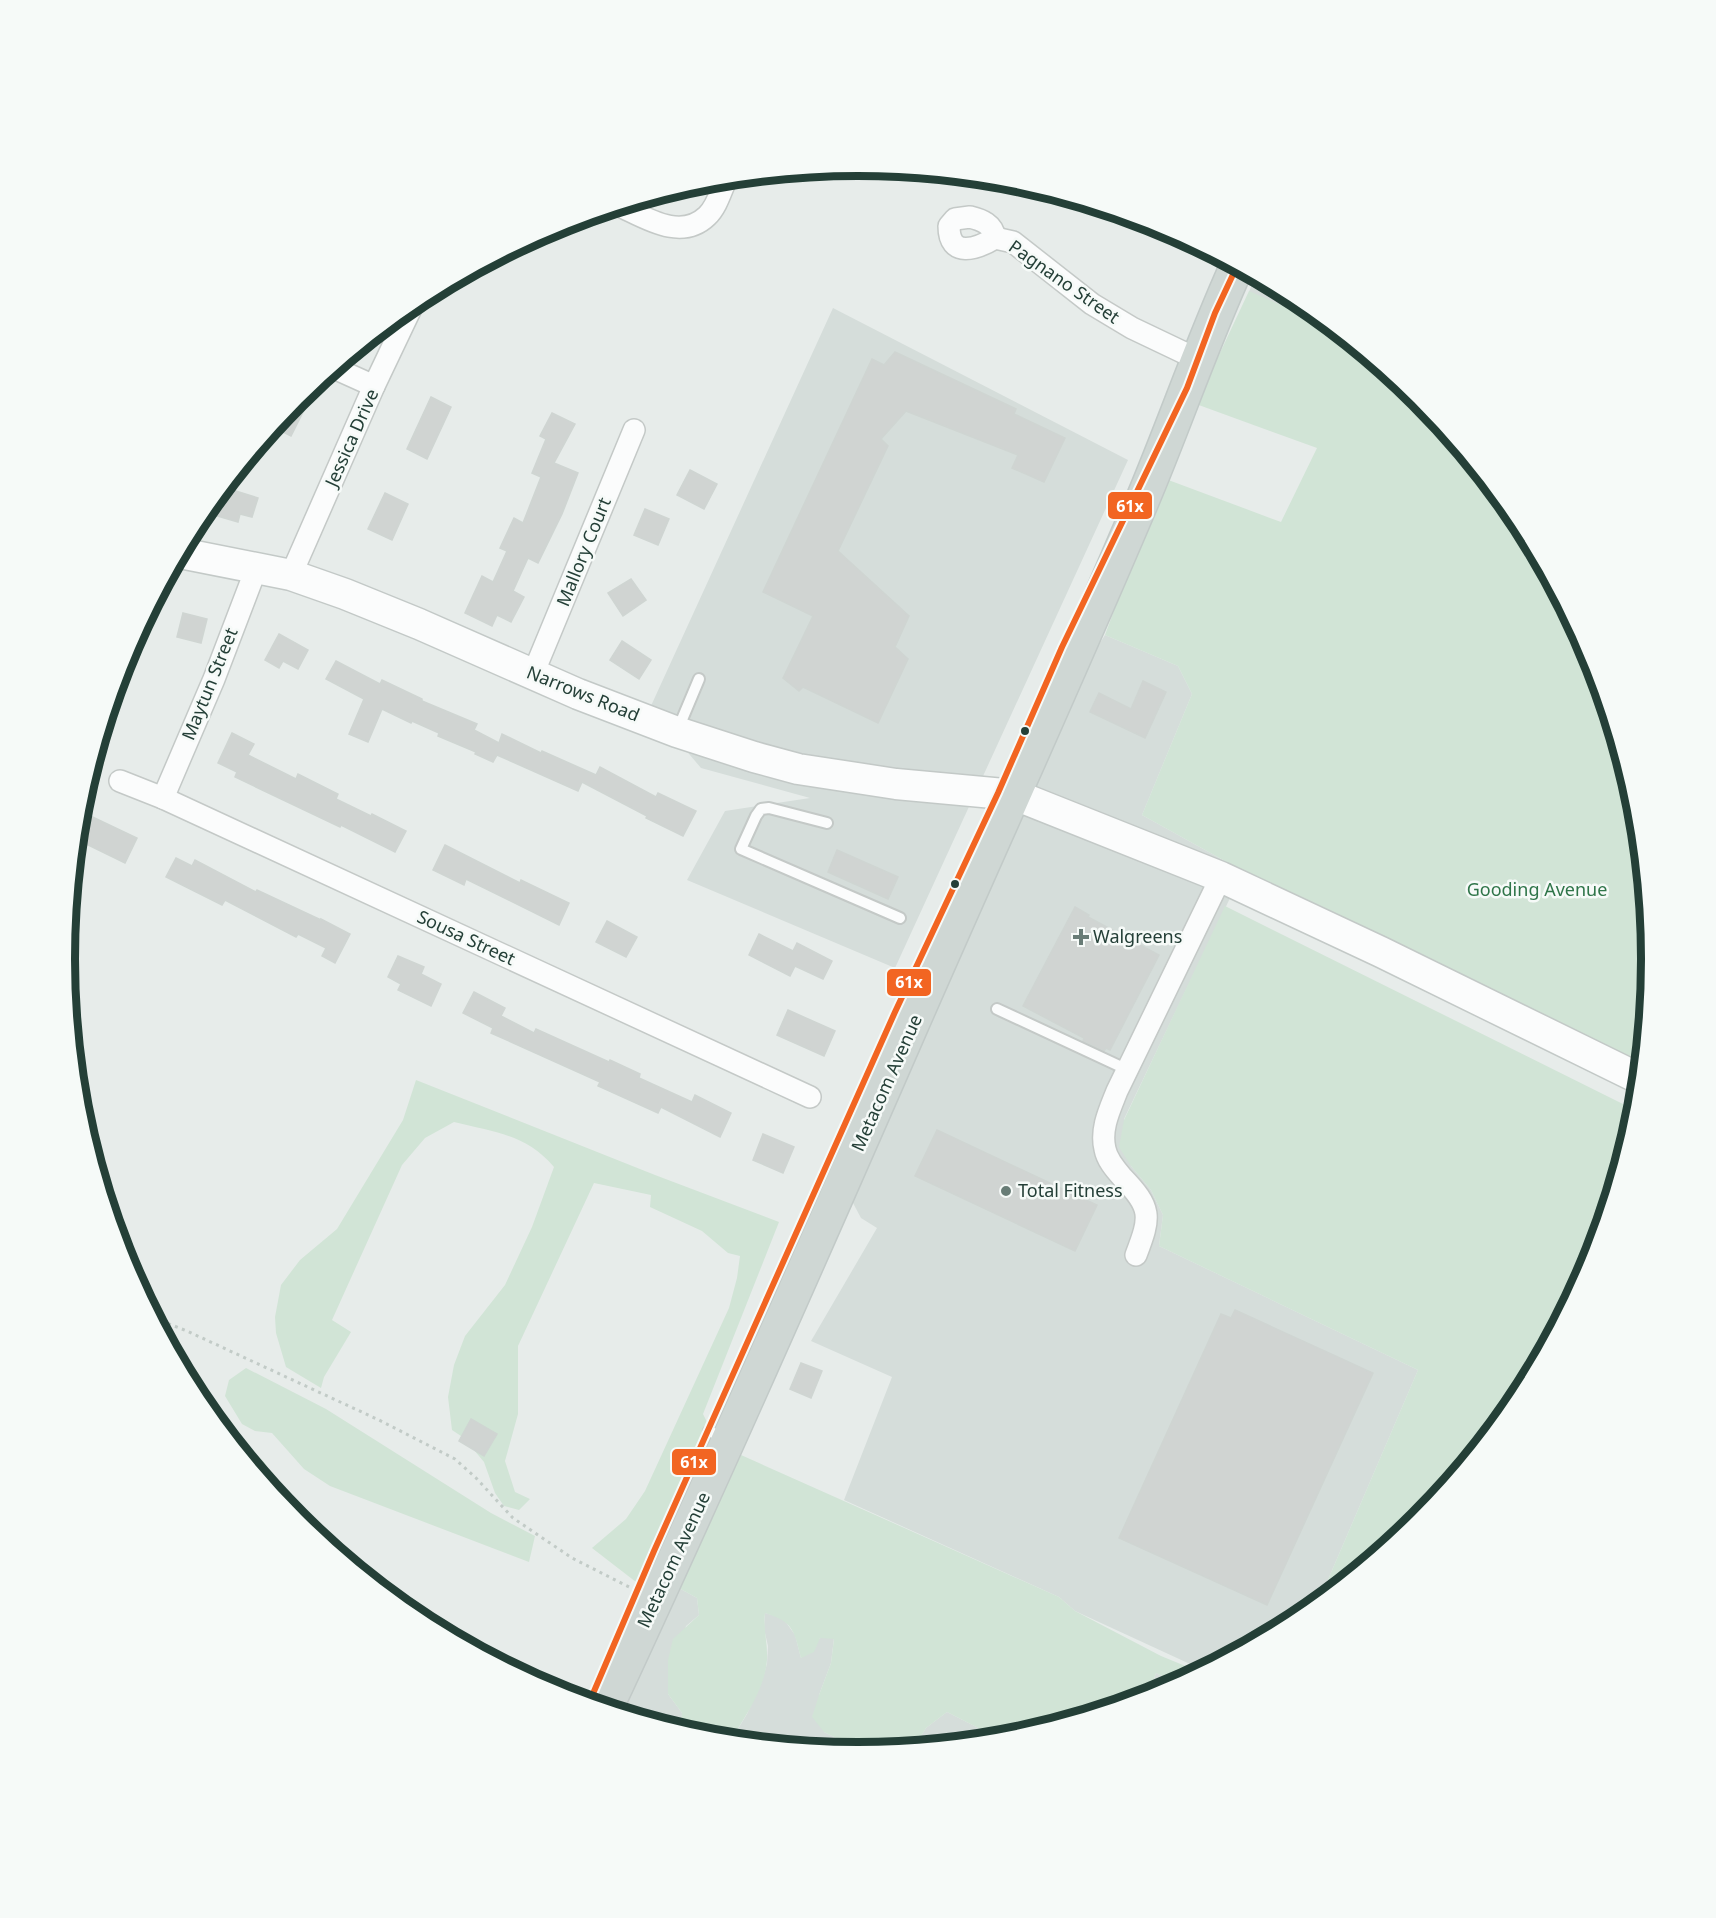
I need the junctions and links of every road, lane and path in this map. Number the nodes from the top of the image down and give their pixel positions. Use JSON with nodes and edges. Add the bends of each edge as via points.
{"nodes":[{"id":1,"x":722,"y":188,"type":"edge"},
{"id":2,"x":630,"y":211,"type":"edge"},
{"id":3,"x":995,"y":238,"type":"dead end"},
{"id":4,"x":1234,"y":273,"type":"edge"},
{"id":5,"x":405,"y":321,"type":"edge"},
{"id":6,"x":341,"y":371,"type":"edge"},
{"id":7,"x":1192,"y":373,"type":"junction"},
{"id":8,"x":374,"y":386,"type":"junction"},
{"id":9,"x":634,"y":430,"type":"dead end"},
{"id":10,"x":188,"y":555,"type":"edge"},
{"id":11,"x":256,"y":569,"type":"junction"},
{"id":12,"x":291,"y":575,"type":"junction"},
{"id":13,"x":533,"y":674,"type":"junction"},
{"id":14,"x":699,"y":679,"type":"dead end"},
{"id":15,"x":677,"y":732,"type":"junction"},
{"id":16,"x":120,"y":781,"type":"dead end"},
{"id":17,"x":1006,"y":794,"type":"junction"},
{"id":18,"x":163,"y":798,"type":"junction"},
{"id":19,"x":827,"y":823,"type":"dead end"},
{"id":20,"x":1221,"y":877,"type":"junction"},
{"id":21,"x":900,"y":918,"type":"dead end"},
{"id":22,"x":997,"y":1008,"type":"dead end"},
{"id":23,"x":1128,"y":1070,"type":"junction"},
{"id":24,"x":1632,"y":1075,"type":"edge"},
{"id":25,"x":810,"y":1097,"type":"dead end"},
{"id":26,"x":1136,"y":1255,"type":"dead end"},
{"id":27,"x":165,"y":1322,"type":"edge"},
{"id":28,"x":719,"y":1436,"type":"junction"},
{"id":29,"x":637,"y":1592,"type":"junction"},
{"id":30,"x":592,"y":1695,"type":"edge"},
{"id":31,"x":609,"y":1701,"type":"edge"}],
"edges":[{"from":1,"to":2,"type":"street","via":[[708,216],[691,227],[662,225]]},
{"from":3,"to":7,"type":"street","name":"Pagnano Street","via":[[1013,242],[1092,304]]},
{"from":4,"to":7,"type":"main road","name":"Metacom Avenue"},
{"from":5,"to":8,"type":"street","name":"Jessica Drive"},
{"from":6,"to":8,"type":"street"},
{"from":7,"to":17,"type":"main road","name":"Metacom Avenue"},
{"from":8,"to":12,"type":"street","name":"Jessica Drive"},
{"from":9,"to":13,"type":"street","name":"Mallory Court"},
{"from":10,"to":11,"type":"street","name":"Narrows Road"},
{"from":11,"to":12,"type":"street","name":"Narrows Road"},
{"from":11,"to":18,"type":"street","name":"Maytun Street"},
{"from":12,"to":13,"type":"street","name":"Narrows Road"},
{"from":13,"to":15,"type":"street","name":"Narrows Road"},
{"from":14,"to":15,"type":"lane"},
{"from":15,"to":17,"type":"street","name":"Narrows Road","via":[[798,769],[896,784]]},
{"from":16,"to":18,"type":"street","name":"Sousa Street"},
{"from":17,"to":20,"type":"street"},
{"from":17,"to":28,"type":"main road","name":"Metacom Avenue","via":[[895,1012]]},
{"from":18,"to":25,"type":"street","name":"Sousa Street"},
{"from":19,"to":21,"type":"lane","via":[[761,809],[741,849]]},
{"from":20,"to":23,"type":"street"},
{"from":20,"to":24,"type":"street"},
{"from":22,"to":23,"type":"lane"},
{"from":23,"to":26,"type":"street","via":[[1107,1118],[1104,1147],[1117,1172],[1142,1201],[1146,1213],[1147,1227]]},
{"from":27,"to":29,"type":"path","via":[[455,1459],[513,1518],[572,1558]]},
{"from":28,"to":29,"type":"main road","name":"Metacom Avenue"},
{"from":28,"to":31,"type":"main road","name":"Metacom Avenue"},
{"from":29,"to":30,"type":"main road","name":"Metacom Avenue"}]}
